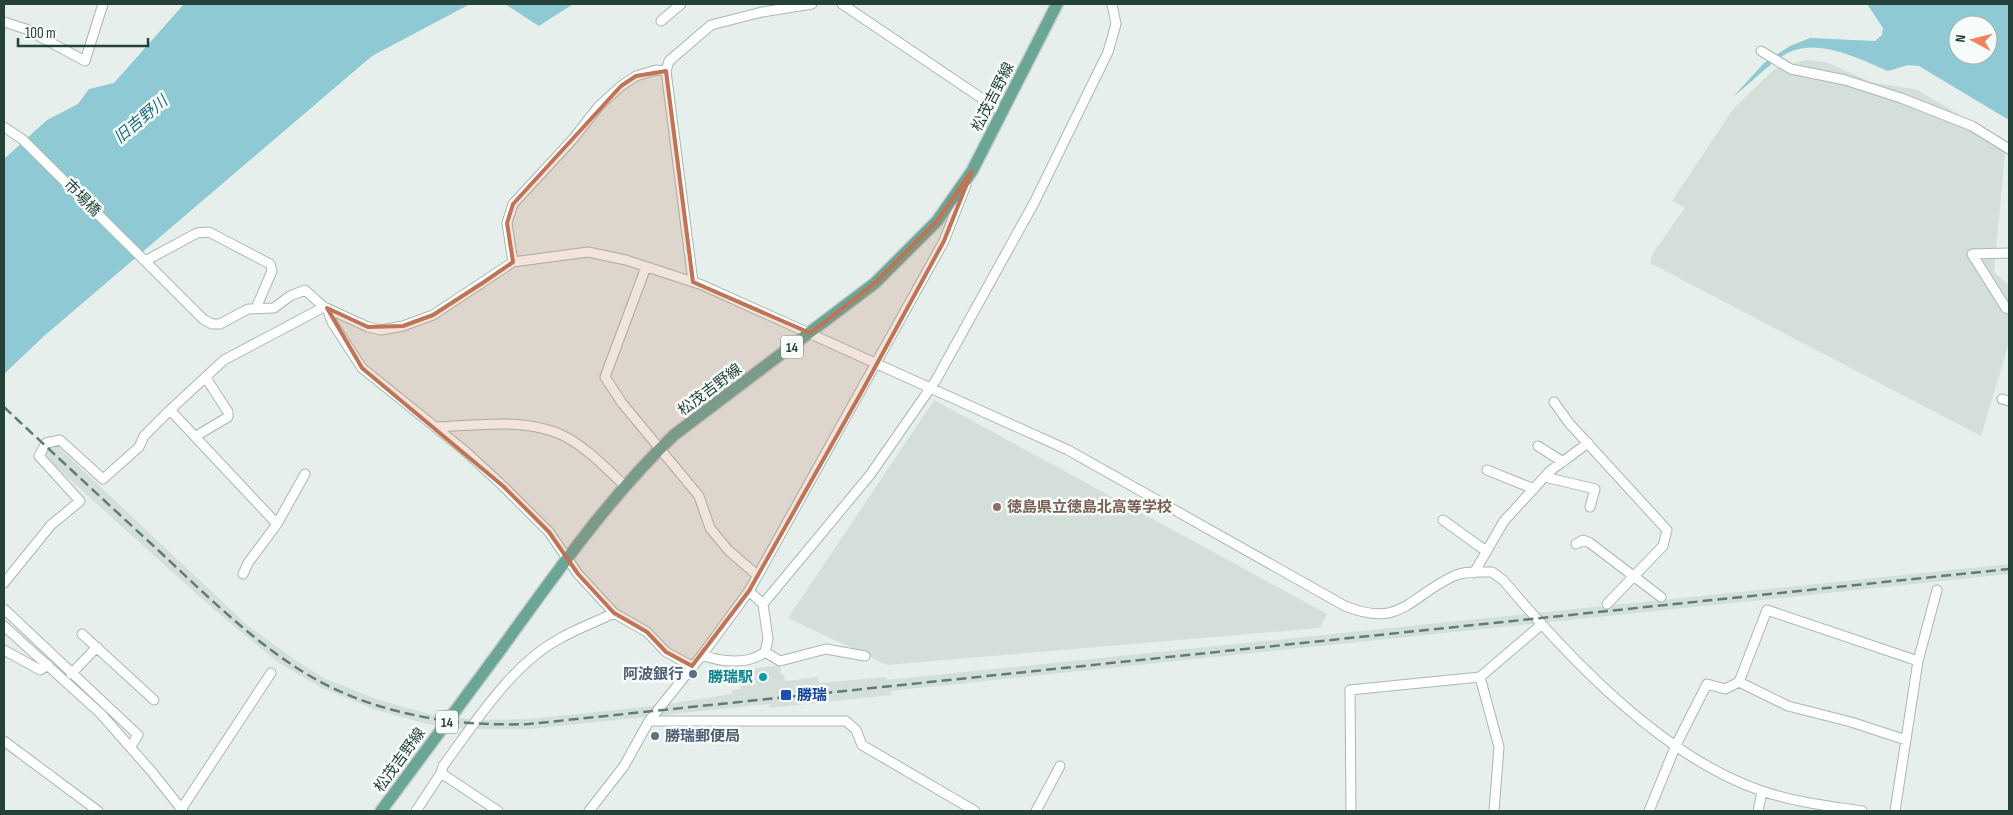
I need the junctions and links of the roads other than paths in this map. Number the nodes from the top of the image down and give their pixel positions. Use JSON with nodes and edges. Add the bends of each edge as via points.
{"nodes":[{"id":1,"x":103,"y":4,"type":"edge"},
{"id":2,"x":681,"y":4,"type":"edge"},
{"id":3,"x":812,"y":4,"type":"edge"},
{"id":4,"x":842,"y":4,"type":"edge"},
{"id":5,"x":1057,"y":4,"type":"edge"},
{"id":6,"x":1112,"y":4,"type":"edge"},
{"id":7,"x":661,"y":21,"type":"dead end"},
{"id":8,"x":4,"y":22,"type":"edge"},
{"id":9,"x":1761,"y":51,"type":"dead end"},
{"id":10,"x":666,"y":71,"type":"junction"},
{"id":11,"x":1002,"y":112,"type":"junction"},
{"id":12,"x":4,"y":127,"type":"edge"},
{"id":13,"x":2009,"y":150,"type":"edge"},
{"id":14,"x":972,"y":171,"type":"junction"},
{"id":15,"x":2009,"y":253,"type":"edge"},
{"id":16,"x":143,"y":259,"type":"junction"},
{"id":17,"x":513,"y":262,"type":"junction"},
{"id":18,"x":646,"y":266,"type":"junction"},
{"id":19,"x":693,"y":282,"type":"junction"},
{"id":20,"x":256,"y":308,"type":"junction"},
{"id":21,"x":325,"y":308,"type":"junction"},
{"id":22,"x":2009,"y":309,"type":"edge"},
{"id":23,"x":810,"y":333,"type":"junction"},
{"id":24,"x":877,"y":364,"type":"junction"},
{"id":25,"x":206,"y":378,"type":"junction"},
{"id":26,"x":931,"y":388,"type":"junction"},
{"id":27,"x":1554,"y":402,"type":"dead end"},
{"id":28,"x":170,"y":410,"type":"junction"},
{"id":29,"x":435,"y":427,"type":"junction"},
{"id":30,"x":196,"y":436,"type":"junction"},
{"id":31,"x":1588,"y":442,"type":"junction"},
{"id":32,"x":1538,"y":446,"type":"dead end"},
{"id":33,"x":659,"y":450,"type":"junction"},
{"id":34,"x":1563,"y":462,"type":"junction"},
{"id":35,"x":1487,"y":470,"type":"dead end"},
{"id":36,"x":305,"y":474,"type":"dead end"},
{"id":37,"x":1544,"y":477,"type":"junction"},
{"id":38,"x":625,"y":486,"type":"junction"},
{"id":39,"x":1534,"y":489,"type":"junction"},
{"id":40,"x":1590,"y":507,"type":"dead end"},
{"id":41,"x":1443,"y":520,"type":"dead end"},
{"id":42,"x":278,"y":524,"type":"junction"},
{"id":43,"x":1576,"y":544,"type":"dead end"},
{"id":44,"x":1486,"y":551,"type":"junction"},
{"id":45,"x":567,"y":560,"type":"junction"},
{"id":46,"x":1474,"y":573,"type":"junction"},
{"id":47,"x":243,"y":574,"type":"dead end"},
{"id":48,"x":757,"y":575,"type":"junction"},
{"id":49,"x":1634,"y":576,"type":"junction"},
{"id":50,"x":4,"y":583,"type":"edge"},
{"id":51,"x":1937,"y":590,"type":"dead end"},
{"id":52,"x":748,"y":591,"type":"junction"},
{"id":53,"x":1661,"y":597,"type":"dead end"},
{"id":54,"x":763,"y":604,"type":"junction"},
{"id":55,"x":1607,"y":604,"type":"dead end"},
{"id":56,"x":4,"y":609,"type":"edge"},
{"id":57,"x":614,"y":613,"type":"junction"},
{"id":58,"x":1541,"y":625,"type":"junction"},
{"id":59,"x":4,"y":626,"type":"edge"},
{"id":60,"x":82,"y":634,"type":"dead end"},
{"id":61,"x":97,"y":647,"type":"junction"},
{"id":62,"x":4,"y":650,"type":"edge"},
{"id":63,"x":765,"y":652,"type":"junction"},
{"id":64,"x":702,"y":655,"type":"junction"},
{"id":65,"x":865,"y":656,"type":"dead end"},
{"id":66,"x":1918,"y":661,"type":"junction"},
{"id":67,"x":48,"y":666,"type":"junction"},
{"id":68,"x":692,"y":666,"type":"junction"},
{"id":69,"x":271,"y":673,"type":"dead end"},
{"id":70,"x":71,"y":674,"type":"junction"},
{"id":71,"x":1480,"y":677,"type":"junction"},
{"id":72,"x":1739,"y":682,"type":"junction"},
{"id":73,"x":154,"y":700,"type":"dead end"},
{"id":74,"x":649,"y":721,"type":"junction"},
{"id":75,"x":1906,"y":740,"type":"junction"},
{"id":76,"x":4,"y":741,"type":"edge"},
{"id":77,"x":1676,"y":745,"type":"junction"},
{"id":78,"x":131,"y":746,"type":"junction"},
{"id":79,"x":1060,"y":766,"type":"dead end"},
{"id":80,"x":441,"y":773,"type":"junction"},
{"id":81,"x":1762,"y":792,"type":"junction"},
{"id":82,"x":182,"y":810,"type":"edge"},
{"id":83,"x":98,"y":811,"type":"edge"},
{"id":84,"x":381,"y":811,"type":"edge"},
{"id":85,"x":416,"y":811,"type":"edge"},
{"id":86,"x":498,"y":811,"type":"edge"},
{"id":87,"x":590,"y":811,"type":"edge"},
{"id":88,"x":975,"y":811,"type":"edge"},
{"id":89,"x":1036,"y":811,"type":"edge"},
{"id":90,"x":1351,"y":811,"type":"edge"},
{"id":91,"x":1494,"y":811,"type":"edge"},
{"id":92,"x":1649,"y":811,"type":"edge"},
{"id":93,"x":1758,"y":811,"type":"edge"},
{"id":94,"x":1862,"y":811,"type":"edge"},
{"id":95,"x":1895,"y":811,"type":"edge"}],
"edges":[{"from":1,"to":8,"type":"street","via":[[85,61],[26,28]]},
{"from":2,"to":7,"type":"street"},
{"from":3,"to":10,"type":"street","via":[[711,25],[669,61]]},
{"from":4,"to":11,"type":"street"},
{"from":5,"to":11,"type":"main road","name":"松茂吉野線","number":"14"},
{"from":6,"to":26,"type":"street","via":[[1116,24],[1113,37],[1083,106],[1010,249]]},
{"from":9,"to":13,"type":"street","via":[[1791,69],[1845,80],[1972,126]]},
{"from":10,"to":17,"type":"street","via":[[656,70],[636,76],[621,86],[599,106],[513,204],[507,223]]},
{"from":10,"to":19,"type":"street"},
{"from":11,"to":14,"type":"main road","name":"松茂吉野線","number":"14"},
{"from":12,"to":16,"type":"street","name":"市場橋","via":[[22,139]]},
{"from":14,"to":23,"type":"main road","name":"松茂吉野線","number":"14","via":[[937,221],[874,283]]},
{"from":14,"to":24,"type":"street","via":[[944,241]]},
{"from":15,"to":22,"type":"street","via":[[1972,254]]},
{"from":16,"to":20,"type":"street","name":"市場橋","via":[[212,324],[220,324]]},
{"from":16,"to":20,"type":"street","via":[[197,233],[221,236],[270,264],[272,270]]},
{"from":17,"to":18,"type":"street","via":[[588,252]]},
{"from":17,"to":21,"type":"street","via":[[433,315],[403,326],[381,330],[368,327]]},
{"from":18,"to":19,"type":"street"},
{"from":18,"to":33,"type":"street","via":[[605,377]]},
{"from":19,"to":23,"type":"street"},
{"from":20,"to":21,"type":"street","via":[[274,308],[305,290]]},
{"from":21,"to":25,"type":"street","via":[[224,360]]},
{"from":21,"to":29,"type":"street","via":[[362,368]]},
{"from":23,"to":24,"type":"street"},
{"from":23,"to":33,"type":"main road","name":"松茂吉野線","number":"14"},
{"from":24,"to":26,"type":"street"},
{"from":24,"to":48,"type":"street"},
{"from":25,"to":28,"type":"street"},
{"from":25,"to":30,"type":"street","via":[[228,417]]},
{"from":26,"to":46,"type":"street","via":[[1068,450],[1345,606],[1362,612],[1394,613],[1455,575]]},
{"from":26,"to":54,"type":"street","via":[[870,475]]},
{"from":27,"to":31,"type":"street"},
{"from":28,"to":30,"type":"street"},
{"from":28,"to":50,"type":"street","via":[[144,436],[139,447],[103,479],[60,440],[46,443],[39,456],[80,502],[51,525]]},
{"from":29,"to":38,"type":"street","via":[[507,424],[545,428],[563,435],[591,455]]},
{"from":29,"to":45,"type":"street","via":[[497,480],[549,532]]},
{"from":30,"to":42,"type":"street"},
{"from":31,"to":34,"type":"street"},
{"from":31,"to":49,"type":"street","via":[[1668,530],[1662,546]]},
{"from":32,"to":34,"type":"street"},
{"from":33,"to":38,"type":"main road","name":"松茂吉野線","number":"14"},
{"from":33,"to":48,"type":"street","via":[[699,496],[710,528],[728,550]]},
{"from":34,"to":37,"type":"street"},
{"from":35,"to":39,"type":"street"},
{"from":36,"to":42,"type":"street"},
{"from":37,"to":39,"type":"street"},
{"from":37,"to":40,"type":"street","via":[[1595,489]]},
{"from":38,"to":45,"type":"main road","name":"松茂吉野線","number":"14"},
{"from":39,"to":44,"type":"street","via":[[1504,521]]},
{"from":41,"to":44,"type":"street"},
{"from":42,"to":47,"type":"street"},
{"from":43,"to":49,"type":"street","via":[[1583,540],[1590,542]]},
{"from":44,"to":46,"type":"street"},
{"from":45,"to":57,"type":"street"},
{"from":45,"to":84,"type":"main road","name":"松茂吉野線","number":"14","bridge":true},
{"from":46,"to":58,"type":"street","via":[[1492,572],[1503,580]]},
{"from":48,"to":52,"type":"street"},
{"from":49,"to":53,"type":"street"},
{"from":49,"to":55,"type":"street"},
{"from":51,"to":66,"type":"street"},
{"from":52,"to":54,"type":"street"},
{"from":52,"to":64,"type":"street"},
{"from":54,"to":63,"type":"street","via":[[768,639]]},
{"from":56,"to":70,"type":"street"},
{"from":57,"to":68,"type":"street","via":[[647,632],[666,652]]},
{"from":57,"to":80,"type":"street","via":[[558,639],[518,671],[483,710]]},
{"from":58,"to":71,"type":"street"},
{"from":58,"to":77,"type":"street","via":[[1571,658]]},
{"from":59,"to":67,"type":"street"},
{"from":60,"to":61,"type":"street"},
{"from":61,"to":70,"type":"street"},
{"from":61,"to":73,"type":"street"},
{"from":62,"to":67,"type":"street","via":[[40,670]]},
{"from":63,"to":64,"type":"street","via":[[758,658],[721,662]]},
{"from":63,"to":65,"type":"street","via":[[780,661],[826,649]]},
{"from":64,"to":68,"type":"street"},
{"from":66,"to":72,"type":"street","via":[[1767,610]]},
{"from":66,"to":75,"type":"street"},
{"from":67,"to":78,"type":"street"},
{"from":68,"to":74,"type":"street"},
{"from":69,"to":82,"type":"street"},
{"from":70,"to":78,"type":"street","via":[[138,735]]},
{"from":71,"to":90,"type":"street","via":[[1350,690]]},
{"from":71,"to":91,"type":"street","via":[[1499,748]]},
{"from":72,"to":75,"type":"street","via":[[1788,706]]},
{"from":72,"to":77,"type":"street","via":[[1725,689],[1708,684]]},
{"from":74,"to":87,"type":"street","via":[[624,766]]},
{"from":74,"to":88,"type":"street","via":[[846,721],[856,730],[862,745]]},
{"from":75,"to":95,"type":"street"},
{"from":76,"to":83,"type":"street"},
{"from":77,"to":81,"type":"street"},
{"from":77,"to":92,"type":"street"},
{"from":78,"to":82,"type":"street"},
{"from":79,"to":89,"type":"street"},
{"from":80,"to":85,"type":"street"},
{"from":80,"to":86,"type":"street"},
{"from":81,"to":93,"type":"street"},
{"from":81,"to":94,"type":"street"}]}
